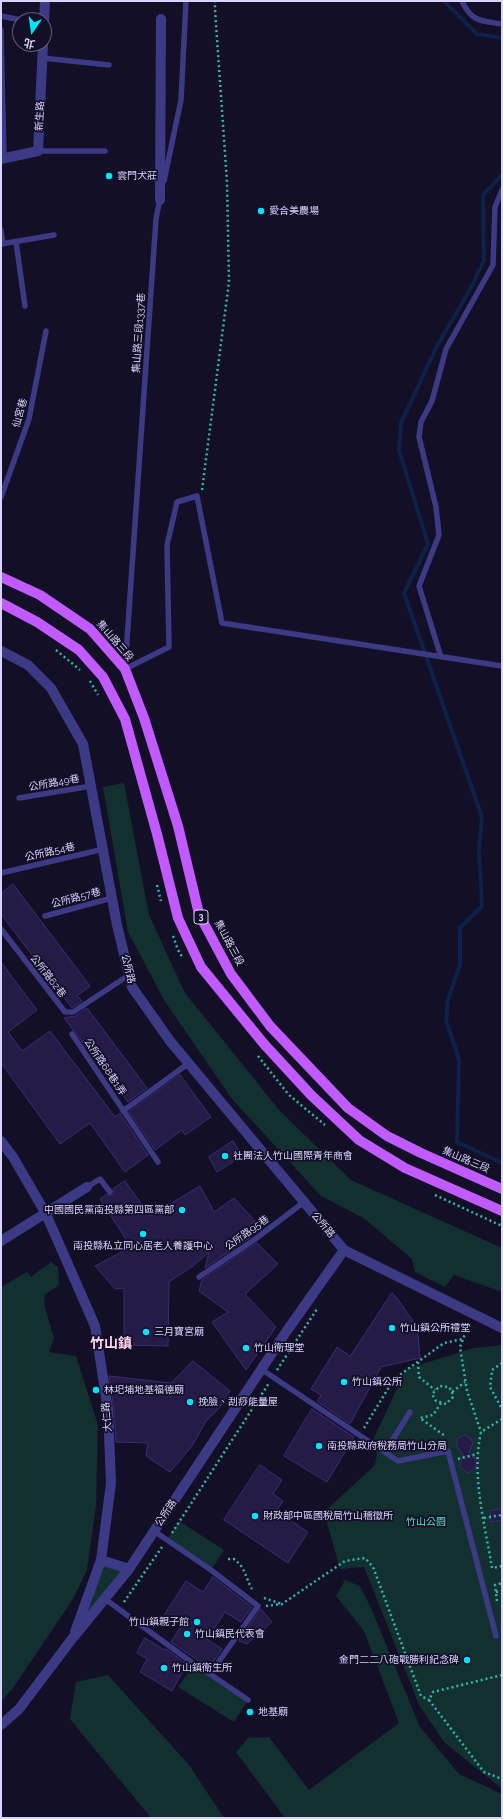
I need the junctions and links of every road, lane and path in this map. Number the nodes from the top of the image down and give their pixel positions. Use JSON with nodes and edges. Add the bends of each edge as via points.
{"nodes":[{"id":1,"x":45,"y":1,"type":"edge"},
{"id":2,"x":186,"y":1,"type":"edge"},
{"id":3,"x":215,"y":1,"type":"edge"},
{"id":4,"x":462,"y":1,"type":"edge"},
{"id":5,"x":44,"y":12,"type":"edge"},
{"id":6,"x":1,"y":16,"type":"edge"},
{"id":7,"x":12,"y":18,"type":"edge"},
{"id":8,"x":161,"y":19,"type":"dead end"},
{"id":9,"x":502,"y":24,"type":"edge"},
{"id":10,"x":1,"y":30,"type":"edge"},
{"id":11,"x":43,"y":52,"type":"edge"},
{"id":12,"x":43,"y":58,"type":"junction"},
{"id":13,"x":109,"y":65,"type":"dead end"},
{"id":14,"x":38,"y":151,"type":"junction"},
{"id":15,"x":105,"y":151,"type":"dead end"},
{"id":16,"x":2,"y":158,"type":"edge"},
{"id":17,"x":502,"y":190,"type":"edge"},
{"id":18,"x":160,"y":200,"type":"junction"},
{"id":19,"x":1,"y":230,"type":"edge"},
{"id":20,"x":54,"y":235,"type":"dead end"},
{"id":21,"x":16,"y":242,"type":"junction"},
{"id":22,"x":2,"y":244,"type":"edge"},
{"id":23,"x":24,"y":306,"type":"dead end"},
{"id":24,"x":46,"y":331,"type":"dead end"},
{"id":25,"x":202,"y":494,"type":"dead end"},
{"id":26,"x":1,"y":497,"type":"edge"},
{"id":27,"x":1,"y":577,"type":"edge"},
{"id":28,"x":1,"y":603,"type":"edge"},
{"id":29,"x":1,"y":651,"type":"edge"},
{"id":30,"x":441,"y":656,"type":"junction"},
{"id":31,"x":502,"y":666,"type":"edge"},
{"id":32,"x":125,"y":669,"type":"junction"},
{"id":33,"x":91,"y":786,"type":"junction"},
{"id":34,"x":19,"y":798,"type":"dead end"},
{"id":35,"x":104,"y":849,"type":"junction"},
{"id":36,"x":1,"y":873,"type":"edge"},
{"id":37,"x":112,"y":898,"type":"junction"},
{"id":38,"x":44,"y":916,"type":"dead end"},
{"id":39,"x":1,"y":929,"type":"edge"},
{"id":40,"x":129,"y":975,"type":"junction"},
{"id":41,"x":72,"y":1034,"type":"dead end"},
{"id":42,"x":189,"y":1063,"type":"junction"},
{"id":43,"x":123,"y":1111,"type":"junction"},
{"id":44,"x":1,"y":1142,"type":"edge"},
{"id":45,"x":158,"y":1162,"type":"dead end"},
{"id":46,"x":87,"y":1187,"type":"joint"},
{"id":47,"x":502,"y":1188,"type":"edge"},
{"id":48,"x":110,"y":1192,"type":"dead end"},
{"id":49,"x":304,"y":1202,"type":"junction"},
{"id":50,"x":502,"y":1211,"type":"edge"},
{"id":51,"x":46,"y":1214,"type":"junction"},
{"id":52,"x":1,"y":1241,"type":"edge"},
{"id":53,"x":344,"y":1250,"type":"junction"},
{"id":54,"x":199,"y":1277,"type":"dead end"},
{"id":55,"x":320,"y":1306,"type":"dead end"},
{"id":56,"x":468,"y":1326,"type":"dead end"},
{"id":57,"x":502,"y":1328,"type":"edge"},
{"id":58,"x":463,"y":1339,"type":"junction"},
{"id":59,"x":418,"y":1362,"type":"junction"},
{"id":60,"x":502,"y":1364,"type":"edge"},
{"id":61,"x":261,"y":1369,"type":"junction"},
{"id":62,"x":272,"y":1377,"type":"junction"},
{"id":63,"x":465,"y":1382,"type":"junction"},
{"id":64,"x":435,"y":1390,"type":"junction"},
{"id":65,"x":452,"y":1392,"type":"junction"},
{"id":66,"x":441,"y":1403,"type":"junction"},
{"id":67,"x":502,"y":1409,"type":"edge"},
{"id":68,"x":410,"y":1412,"type":"dead end"},
{"id":69,"x":502,"y":1419,"type":"edge"},
{"id":70,"x":481,"y":1432,"type":"junction"},
{"id":71,"x":360,"y":1434,"type":"junction"},
{"id":72,"x":446,"y":1436,"type":"dead end"},
{"id":73,"x":385,"y":1452,"type":"junction"},
{"id":74,"x":477,"y":1454,"type":"junction"},
{"id":75,"x":461,"y":1458,"type":"dead end"},
{"id":76,"x":502,"y":1515,"type":"edge"},
{"id":77,"x":484,"y":1518,"type":"junction"},
{"id":78,"x":154,"y":1532,"type":"junction"},
{"id":79,"x":167,"y":1540,"type":"junction"},
{"id":80,"x":228,"y":1559,"type":"dead end"},
{"id":81,"x":101,"y":1560,"type":"junction"},
{"id":82,"x":502,"y":1566,"type":"edge"},
{"id":83,"x":129,"y":1569,"type":"junction"},
{"id":84,"x":253,"y":1591,"type":"dead end"},
{"id":85,"x":502,"y":1591,"type":"edge"},
{"id":86,"x":496,"y":1592,"type":"dead end"},
{"id":87,"x":258,"y":1594,"type":"dead end"},
{"id":88,"x":105,"y":1599,"type":"junction"},
{"id":89,"x":282,"y":1604,"type":"junction"},
{"id":90,"x":258,"y":1606,"type":"junction"},
{"id":91,"x":119,"y":1609,"type":"junction"},
{"id":92,"x":496,"y":1636,"type":"dead end"},
{"id":93,"x":72,"y":1639,"type":"junction"},
{"id":94,"x":210,"y":1674,"type":"junction"},
{"id":95,"x":502,"y":1675,"type":"edge"},
{"id":96,"x":248,"y":1700,"type":"dead end"},
{"id":97,"x":430,"y":1700,"type":"junction"},
{"id":98,"x":1,"y":1725,"type":"edge"},
{"id":99,"x":502,"y":1779,"type":"edge"}],
"edges":[{"from":1,"to":5,"type":"street"},
{"from":2,"to":18,"type":"lane","name":"集山路三段1337巷","via":[[181,100]]},
{"from":3,"to":25,"type":"path","via":[[227,182],[229,282]]},
{"from":4,"to":9,"type":"lane","via":[[466,10],[478,21]]},
{"from":6,"to":7,"type":"lane"},
{"from":8,"to":18,"type":"street"},
{"from":10,"to":16,"type":"lane"},
{"from":11,"to":12,"type":"street","name":"新生路"},
{"from":12,"to":13,"type":"lane"},
{"from":12,"to":14,"type":"street","name":"新生路"},
{"from":14,"to":15,"type":"lane"},
{"from":14,"to":16,"type":"street"},
{"from":17,"to":30,"type":"lane","via":[[495,207],[493,265],[446,349],[432,401],[422,422],[420,437],[436,508],[439,535],[419,586]]},
{"from":18,"to":32,"type":"lane","name":"集山路三段1337巷","via":[[156,219]]},
{"from":19,"to":22,"type":"lane"},
{"from":20,"to":21,"type":"lane"},
{"from":21,"to":22,"type":"lane"},
{"from":21,"to":23,"type":"lane"},
{"from":24,"to":26,"type":"lane","name":"仙宮巷","via":[[29,419]]},
{"from":27,"to":32,"type":"main road","name":"集山路三段","number":"3","via":[[40,595],[90,629]]},
{"from":28,"to":50,"type":"main road","number":"3","via":[[37,622],[79,650],[103,677],[125,719],[178,918],[201,967],[240,1015],[310,1095],[358,1140],[405,1168]]},
{"from":29,"to":33,"type":"street","name":"公所路","via":[[28,665],[51,688],[83,744]]},
{"from":30,"to":31,"type":"lane"},
{"from":30,"to":32,"type":"lane","via":[[222,623],[197,496],[177,502],[168,545],[169,647]]},
{"from":32,"to":47,"type":"main road","name":"集山路三段","number":"3","via":[[144,718],[178,826],[199,914],[231,974],[270,1026],[348,1108],[387,1136]]},
{"from":33,"to":34,"type":"lane","name":"公所路49巷"},
{"from":33,"to":35,"type":"street","name":"公所路"},
{"from":35,"to":36,"type":"lane","name":"公所路54巷"},
{"from":35,"to":37,"type":"street","name":"公所路"},
{"from":37,"to":38,"type":"lane","name":"公所路57巷"},
{"from":37,"to":40,"type":"street","name":"公所路"},
{"from":39,"to":40,"type":"lane","name":"公所路62巷","via":[[65,1012],[73,1012]]},
{"from":40,"to":42,"type":"street","name":"公所路","via":[[132,987]]},
{"from":41,"to":43,"type":"lane","name":"公所路68巷1弄"},
{"from":42,"to":43,"type":"lane"},
{"from":42,"to":49,"type":"street","name":"公所路"},
{"from":43,"to":45,"type":"lane","name":"公所路68巷1弄"},
{"from":44,"to":51,"type":"street","name":"大仁路","via":[[13,1157]]},
{"from":46,"to":48,"type":"lane","via":[[100,1179]]},
{"from":46,"to":51,"type":"street"},
{"from":49,"to":53,"type":"street","name":"公所路"},
{"from":49,"to":54,"type":"lane","name":"公所路95巷"},
{"from":51,"to":52,"type":"street"},
{"from":51,"to":81,"type":"street","name":"大仁路","via":[[95,1326],[108,1410],[111,1484]]},
{"from":53,"to":57,"type":"street","name":"公所路"},
{"from":53,"to":61,"type":"street","name":"公所路"},
{"from":55,"to":62,"type":"path"},
{"from":56,"to":58,"type":"path"},
{"from":58,"to":59,"type":"path","via":[[444,1343]]},
{"from":58,"to":63,"type":"path","via":[[460,1347]]},
{"from":59,"to":64,"type":"path","via":[[419,1377]]},
{"from":59,"to":71,"type":"path","via":[[394,1379]]},
{"from":60,"to":67,"type":"path","via":[[492,1370],[490,1387]]},
{"from":61,"to":62,"type":"lane"},
{"from":61,"to":78,"type":"street","name":"公所路"},
{"from":62,"to":71,"type":"lane"},
{"from":62,"to":79,"type":"path"},
{"from":63,"to":65,"type":"path"},
{"from":63,"to":70,"type":"path"},
{"from":64,"to":65,"type":"path","via":[[440,1386],[449,1387]]},
{"from":64,"to":66,"type":"path","via":[[432,1394],[436,1401]]},
{"from":65,"to":66,"type":"path","via":[[453,1397],[446,1404]]},
{"from":66,"to":72,"type":"path","via":[[433,1415],[420,1418]]},
{"from":68,"to":73,"type":"lane"},
{"from":69,"to":70,"type":"path"},
{"from":70,"to":74,"type":"path"},
{"from":71,"to":73,"type":"lane"},
{"from":73,"to":92,"type":"lane","via":[[400,1461],[448,1451]]},
{"from":74,"to":75,"type":"path"},
{"from":74,"to":77,"type":"path"},
{"from":76,"to":77,"type":"path"},
{"from":77,"to":82,"type":"path","via":[[492,1568]]},
{"from":78,"to":79,"type":"lane"},
{"from":78,"to":83,"type":"street","name":"公所路"},
{"from":79,"to":90,"type":"lane"},
{"from":79,"to":91,"type":"path"},
{"from":80,"to":84,"type":"path","via":[[234,1559],[245,1569]]},
{"from":81,"to":83,"type":"street"},
{"from":81,"to":93,"type":"street","name":"大仁路"},
{"from":83,"to":88,"type":"street","name":"公所路"},
{"from":85,"to":86,"type":"path"},
{"from":87,"to":89,"type":"path"},
{"from":88,"to":91,"type":"lane"},
{"from":88,"to":93,"type":"street","name":"公所路"},
{"from":89,"to":90,"type":"path"},
{"from":89,"to":97,"type":"path","via":[[345,1561],[364,1558],[373,1567],[421,1696]]},
{"from":90,"to":94,"type":"lane"},
{"from":91,"to":94,"type":"lane"},
{"from":93,"to":98,"type":"street","name":"公所路","via":[[19,1709]]},
{"from":94,"to":96,"type":"lane"},
{"from":95,"to":97,"type":"path","via":[[433,1692]]},
{"from":97,"to":99,"type":"path","via":[[484,1772]]}]}
